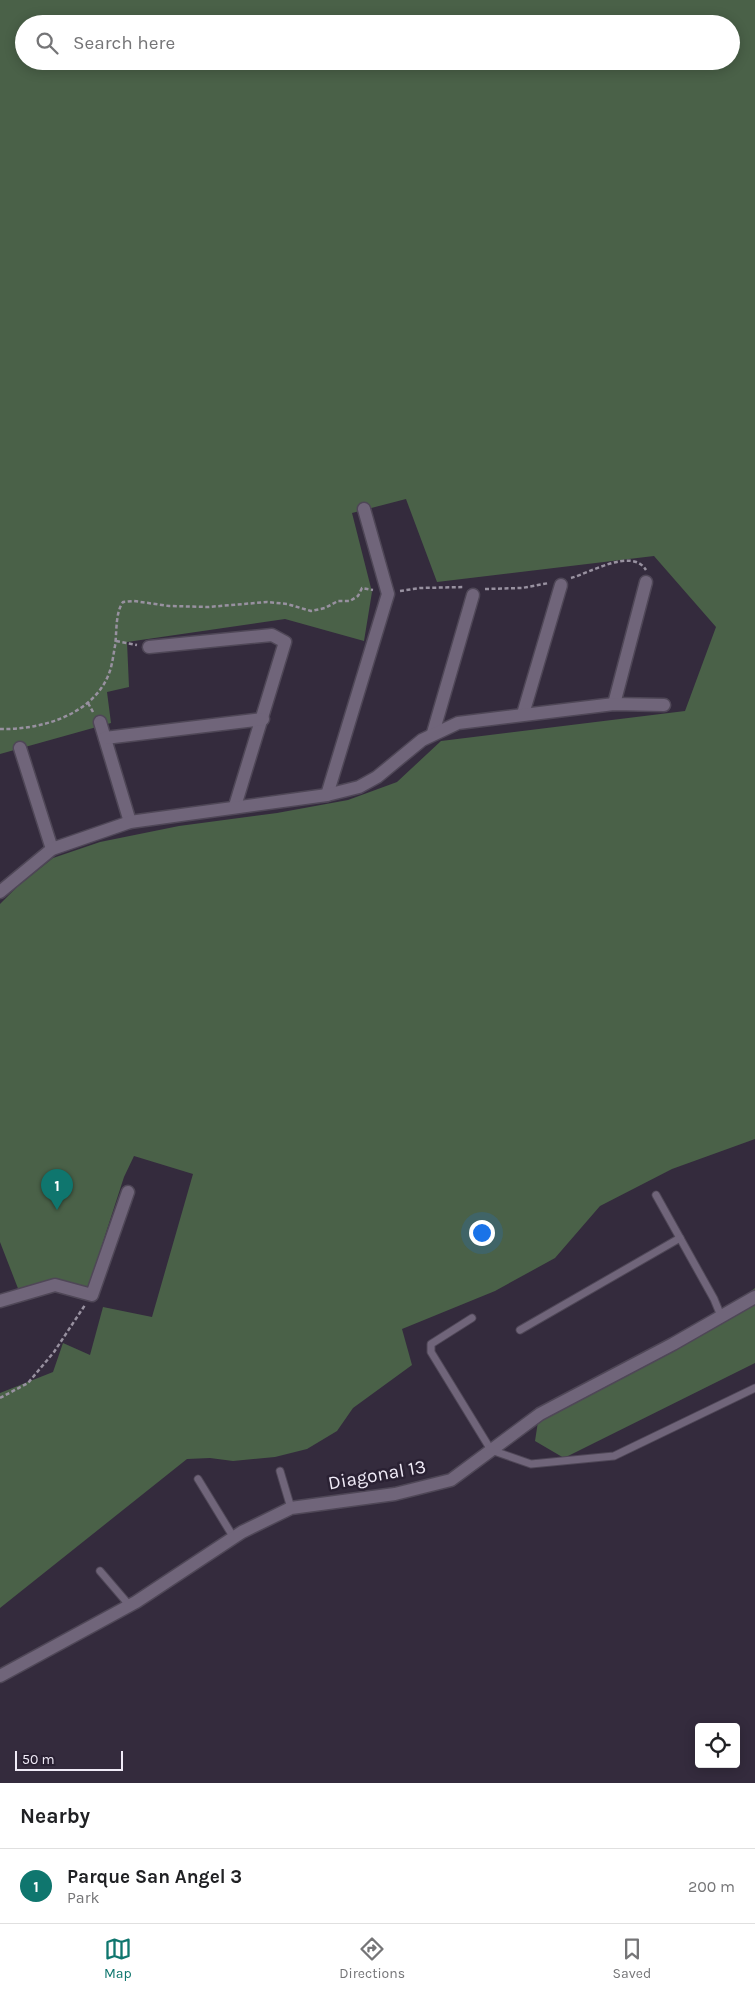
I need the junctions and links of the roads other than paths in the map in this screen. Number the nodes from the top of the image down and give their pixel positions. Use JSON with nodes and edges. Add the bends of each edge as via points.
{"nodes":[{"id":1,"x":364,"y":509,"type":"dead end"},
{"id":2,"x":561,"y":582,"type":"road end"},
{"id":3,"x":646,"y":582,"type":"road end"},
{"id":4,"x":473,"y":590,"type":"road end"},
{"id":5,"x":149,"y":647,"type":"road end"},
{"id":6,"x":614,"y":704,"type":"junction"},
{"id":7,"x":664,"y":705,"type":"dead end"},
{"id":8,"x":523,"y":714,"type":"junction"},
{"id":9,"x":263,"y":719,"type":"junction"},
{"id":10,"x":100,"y":722,"type":"dead end"},
{"id":11,"x":433,"y":733,"type":"junction"},
{"id":12,"x":105,"y":738,"type":"junction"},
{"id":13,"x":20,"y":748,"type":"dead end"},
{"id":14,"x":327,"y":795,"type":"junction"},
{"id":15,"x":235,"y":806,"type":"junction"},
{"id":16,"x":130,"y":822,"type":"junction"},
{"id":17,"x":52,"y":849,"type":"junction"},
{"id":18,"x":0,"y":892,"type":"edge"},
{"id":19,"x":128,"y":1192,"type":"dead end"},
{"id":20,"x":656,"y":1195,"type":"dead end"},
{"id":21,"x":680,"y":1238,"type":"junction"},
{"id":22,"x":755,"y":1297,"type":"edge"},
{"id":23,"x":0,"y":1301,"type":"edge"},
{"id":24,"x":721,"y":1316,"type":"junction"},
{"id":25,"x":472,"y":1318,"type":"dead end"},
{"id":26,"x":520,"y":1330,"type":"dead end"},
{"id":27,"x":755,"y":1388,"type":"edge"},
{"id":28,"x":491,"y":1450,"type":"junction"},
{"id":29,"x":280,"y":1471,"type":"dead end"},
{"id":30,"x":198,"y":1479,"type":"dead end"},
{"id":31,"x":291,"y":1508,"type":"junction"},
{"id":32,"x":234,"y":1538,"type":"junction"},
{"id":33,"x":100,"y":1571,"type":"dead end"},
{"id":34,"x":130,"y":1606,"type":"junction"},
{"id":35,"x":0,"y":1676,"type":"edge"}],
"edges":[{"from":1,"to":14,"type":"street","via":[[388,594]]},
{"from":2,"to":8,"type":"street"},
{"from":3,"to":6,"type":"street"},
{"from":4,"to":11,"type":"street"},
{"from":5,"to":9,"type":"street","via":[[272,635],[285,642]]},
{"from":6,"to":7,"type":"street"},
{"from":6,"to":8,"type":"street"},
{"from":8,"to":11,"type":"street","via":[[465,722]]},
{"from":9,"to":12,"type":"street"},
{"from":9,"to":15,"type":"street"},
{"from":10,"to":12,"type":"street"},
{"from":11,"to":14,"type":"street","via":[[368,782]]},
{"from":12,"to":16,"type":"street"},
{"from":13,"to":17,"type":"street"},
{"from":14,"to":15,"type":"street"},
{"from":15,"to":16,"type":"street"},
{"from":16,"to":17,"type":"street"},
{"from":17,"to":18,"type":"street"},
{"from":19,"to":23,"type":"street","via":[[92,1295],[56,1285]]},
{"from":20,"to":21,"type":"lane"},
{"from":21,"to":24,"type":"lane"},
{"from":21,"to":26,"type":"lane"},
{"from":22,"to":24,"type":"street","name":"Diagonal 13"},
{"from":24,"to":28,"type":"street","name":"Diagonal 13","via":[[540,1414]]},
{"from":25,"to":28,"type":"lane","via":[[431,1344],[431,1352]]},
{"from":27,"to":28,"type":"lane","via":[[614,1456],[530,1464]]},
{"from":28,"to":31,"type":"street","name":"Diagonal 13","via":[[451,1480],[395,1494]]},
{"from":29,"to":31,"type":"lane"},
{"from":30,"to":32,"type":"lane"},
{"from":31,"to":32,"type":"street","name":"Diagonal 13"},
{"from":32,"to":34,"type":"street","name":"Diagonal 13"},
{"from":33,"to":34,"type":"lane"},
{"from":34,"to":35,"type":"street","name":"Diagonal 13"}]}
